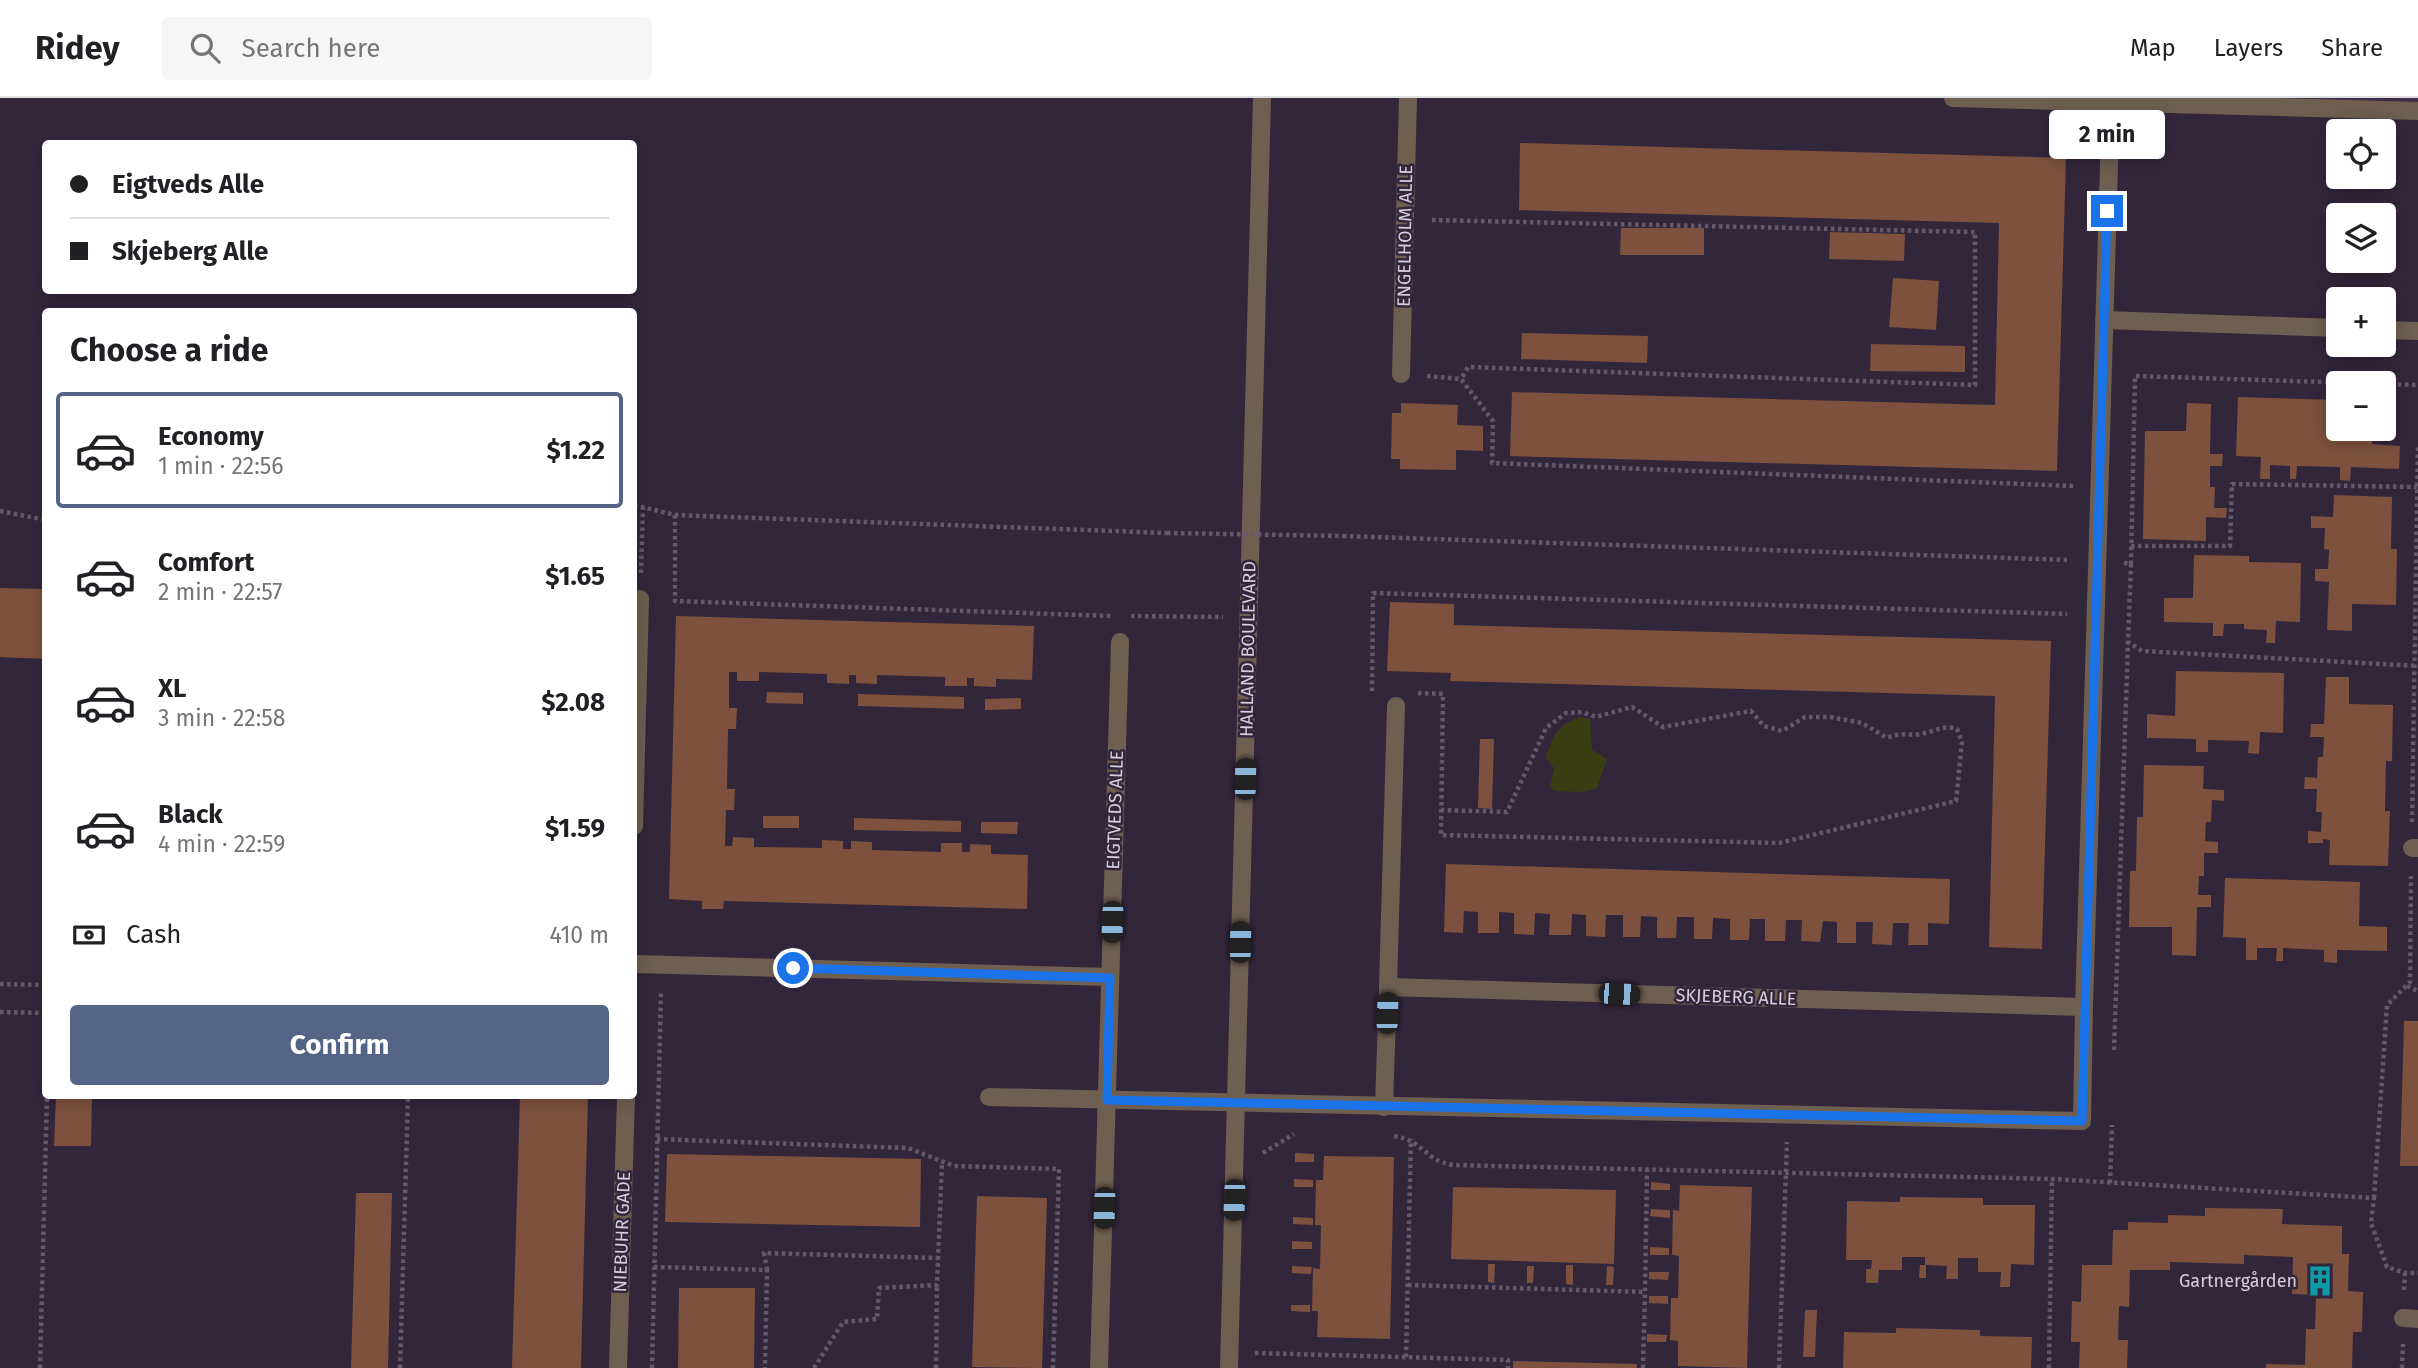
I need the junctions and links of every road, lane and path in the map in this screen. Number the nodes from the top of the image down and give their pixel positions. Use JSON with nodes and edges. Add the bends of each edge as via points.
{"nodes":[{"id":1,"x":1262,"y":98,"type":"edge"},
{"id":2,"x":1408,"y":98,"type":"edge"},
{"id":3,"x":1953,"y":98,"type":"edge"},
{"id":4,"x":2110,"y":100,"type":"edge"},
{"id":5,"x":2418,"y":111,"type":"edge"},
{"id":6,"x":1405,"y":219,"type":"junction"},
{"id":7,"x":2104,"y":320,"type":"junction"},
{"id":8,"x":2326,"y":328,"type":"edge"},
{"id":9,"x":2396,"y":330,"type":"edge"},
{"id":10,"x":2418,"y":331,"type":"edge"},
{"id":11,"x":1401,"y":374,"type":"joint"},
{"id":12,"x":1461,"y":379,"type":"junction"},
{"id":13,"x":2326,"y":382,"type":"edge"},
{"id":14,"x":2396,"y":384,"type":"edge"},
{"id":15,"x":2418,"y":385,"type":"edge"},
{"id":16,"x":2099,"y":487,"type":"junction"},
{"id":17,"x":2417,"y":487,"type":"edge"},
{"id":18,"x":637,"y":506,"type":"edge"},
{"id":19,"x":643,"y":507,"type":"junction"},
{"id":20,"x":0,"y":511,"type":"edge"},
{"id":21,"x":675,"y":514,"type":"junction"},
{"id":22,"x":42,"y":519,"type":"edge"},
{"id":23,"x":2132,"y":546,"type":"junction"},
{"id":24,"x":2097,"y":561,"type":"junction"},
{"id":25,"x":2131,"y":564,"type":"junction"},
{"id":26,"x":640,"y":599,"type":"joint"},
{"id":27,"x":2096,"y":615,"type":"junction"},
{"id":28,"x":1249,"y":616,"type":"junction"},
{"id":29,"x":1120,"y":642,"type":"dead end"},
{"id":30,"x":2128,"y":642,"type":"junction"},
{"id":31,"x":2418,"y":666,"type":"edge"},
{"id":32,"x":1396,"y":697,"type":"junction"},
{"id":33,"x":637,"y":712,"type":"edge"},
{"id":34,"x":1441,"y":810,"type":"junction"},
{"id":35,"x":637,"y":964,"type":"edge"},
{"id":36,"x":662,"y":964,"type":"junction"},
{"id":37,"x":1110,"y":978,"type":"junction"},
{"id":38,"x":0,"y":984,"type":"edge"},
{"id":39,"x":42,"y":985,"type":"edge"},
{"id":40,"x":2407,"y":986,"type":"dead end"},
{"id":41,"x":1388,"y":987,"type":"junction"},
{"id":42,"x":2418,"y":991,"type":"edge"},
{"id":43,"x":2084,"y":1007,"type":"junction"},
{"id":44,"x":0,"y":1012,"type":"edge"},
{"id":45,"x":42,"y":1013,"type":"edge"},
{"id":46,"x":2114,"y":1062,"type":"dead end"},
{"id":47,"x":989,"y":1097,"type":"dead end"},
{"id":48,"x":47,"y":1099,"type":"edge"},
{"id":49,"x":408,"y":1099,"type":"edge"},
{"id":50,"x":626,"y":1099,"type":"edge"},
{"id":51,"x":1107,"y":1100,"type":"junction"},
{"id":52,"x":1236,"y":1104,"type":"junction"},
{"id":53,"x":1384,"y":1107,"type":"junction"},
{"id":54,"x":1788,"y":1115,"type":"junction"},
{"id":55,"x":2112,"y":1116,"type":"dead end"},
{"id":56,"x":1303,"y":1134,"type":"dead end"},
{"id":57,"x":1391,"y":1136,"type":"dead end"},
{"id":58,"x":657,"y":1139,"type":"junction"},
{"id":59,"x":1411,"y":1139,"type":"junction"},
{"id":60,"x":942,"y":1162,"type":"junction"},
{"id":61,"x":1647,"y":1170,"type":"junction"},
{"id":62,"x":1786,"y":1173,"type":"junction"},
{"id":63,"x":1234,"y":1174,"type":"junction"},
{"id":64,"x":2052,"y":1179,"type":"junction"},
{"id":65,"x":2110,"y":1183,"type":"junction"},
{"id":66,"x":938,"y":1258,"type":"junction"},
{"id":67,"x":654,"y":1267,"type":"junction"},
{"id":68,"x":766,"y":1270,"type":"junction"},
{"id":69,"x":2418,"y":1273,"type":"edge"},
{"id":70,"x":937,"y":1285,"type":"junction"},
{"id":71,"x":1408,"y":1285,"type":"junction"},
{"id":72,"x":1645,"y":1292,"type":"junction"},
{"id":73,"x":1406,"y":1357,"type":"junction"},
{"id":74,"x":1229,"y":1360,"type":"edge"},
{"id":75,"x":40,"y":1368,"type":"edge"},
{"id":76,"x":400,"y":1368,"type":"edge"},
{"id":77,"x":618,"y":1368,"type":"edge"},
{"id":78,"x":652,"y":1368,"type":"edge"},
{"id":79,"x":765,"y":1368,"type":"edge"},
{"id":80,"x":814,"y":1368,"type":"edge"},
{"id":81,"x":936,"y":1368,"type":"edge"},
{"id":82,"x":1053,"y":1368,"type":"edge"},
{"id":83,"x":1099,"y":1368,"type":"edge"},
{"id":84,"x":1508,"y":1368,"type":"edge"},
{"id":85,"x":1643,"y":1368,"type":"edge"},
{"id":86,"x":1779,"y":1368,"type":"edge"},
{"id":87,"x":2049,"y":1368,"type":"edge"}],
"edges":[{"from":1,"to":28,"type":"street","name":"HALLAND BOULEVARD"},
{"from":2,"to":6,"type":"street","name":"ENGELHOLM ALLE"},
{"from":3,"to":4,"type":"street"},
{"from":4,"to":5,"type":"street"},
{"from":4,"to":7,"type":"street"},
{"from":6,"to":11,"type":"street","name":"ENGELHOLM ALLE"},
{"from":6,"to":12,"type":"path","via":[[1975,232],[1975,385],[1468,367]]},
{"from":7,"to":8,"type":"street"},
{"from":7,"to":16,"type":"street"},
{"from":9,"to":10,"type":"street"},
{"from":11,"to":12,"type":"path"},
{"from":12,"to":16,"type":"path","via":[[1493,421],[1492,463]]},
{"from":13,"to":23,"type":"path","via":[[2135,376]]},
{"from":14,"to":15,"type":"path"},
{"from":16,"to":24,"type":"street"},
{"from":17,"to":23,"type":"path","via":[[2232,484],[2230,546]]},
{"from":18,"to":19,"type":"path"},
{"from":19,"to":21,"type":"path"},
{"from":19,"to":26,"type":"path"},
{"from":20,"to":22,"type":"path"},
{"from":21,"to":24,"type":"path","bridge":true},
{"from":21,"to":28,"type":"path","via":[[675,601],[1173,618]]},
{"from":23,"to":25,"type":"path"},
{"from":24,"to":25,"type":"path"},
{"from":24,"to":27,"type":"street"},
{"from":25,"to":30,"type":"path"},
{"from":26,"to":33,"type":"street"},
{"from":27,"to":32,"type":"path","via":[[1373,593],[1372,692]]},
{"from":27,"to":43,"type":"street"},
{"from":28,"to":52,"type":"street","name":"HALLAND BOULEVARD"},
{"from":29,"to":37,"type":"street","name":"EIGTVEDS ALLE"},
{"from":30,"to":31,"type":"path","via":[[2142,651]]},
{"from":30,"to":46,"type":"path"},
{"from":32,"to":34,"type":"path","via":[[1443,694]]},
{"from":32,"to":41,"type":"street"},
{"from":34,"to":34,"type":"path","via":[[1441,835],[1779,844],[1956,801],[1962,742],[1957,729],[1945,726],[1924,734],[1898,732],[1887,738],[1862,723],[1830,718],[1805,717],[1782,731],[1764,726],[1751,711],[1663,727],[1632,707],[1596,717],[1566,713],[1546,728],[1507,812]]},
{"from":35,"to":36,"type":"street"},
{"from":36,"to":37,"type":"street"},
{"from":36,"to":58,"type":"path"},
{"from":37,"to":51,"type":"street","name":"EIGTVEDS ALLE"},
{"from":38,"to":39,"type":"path"},
{"from":40,"to":42,"type":"path"},
{"from":41,"to":43,"type":"street","name":"SKJEBERG ALLE"},
{"from":41,"to":53,"type":"street"},
{"from":43,"to":54,"type":"street","via":[[2082,1121]]},
{"from":44,"to":45,"type":"path"},
{"from":47,"to":51,"type":"street"},
{"from":48,"to":75,"type":"path"},
{"from":49,"to":76,"type":"path"},
{"from":50,"to":77,"type":"street","name":"NIEBUHR GADE"},
{"from":51,"to":52,"type":"street"},
{"from":51,"to":83,"type":"street","name":"EIGTVEDS ALLE"},
{"from":52,"to":53,"type":"street"},
{"from":52,"to":63,"type":"street","name":"HALLAND BOULEVARD"},
{"from":53,"to":54,"type":"street"},
{"from":54,"to":62,"type":"path"},
{"from":55,"to":65,"type":"path"},
{"from":56,"to":63,"type":"path","via":[[1291,1134]]},
{"from":57,"to":59,"type":"path"},
{"from":58,"to":60,"type":"path","via":[[908,1148]]},
{"from":58,"to":67,"type":"path"},
{"from":59,"to":61,"type":"path","via":[[1437,1162],[1453,1165]]},
{"from":59,"to":71,"type":"path"},
{"from":60,"to":66,"type":"path"},
{"from":60,"to":82,"type":"path","via":[[1059,1169]]},
{"from":61,"to":62,"type":"path"},
{"from":61,"to":72,"type":"path"},
{"from":62,"to":64,"type":"path"},
{"from":62,"to":86,"type":"path"},
{"from":63,"to":74,"type":"street","name":"HALLAND BOULEVARD"},
{"from":64,"to":65,"type":"path"},
{"from":64,"to":87,"type":"path"},
{"from":65,"to":69,"type":"path","via":[[2374,1198],[2371,1223],[2387,1267]]},
{"from":66,"to":68,"type":"path","via":[[764,1253]]},
{"from":66,"to":70,"type":"path"},
{"from":67,"to":68,"type":"path"},
{"from":67,"to":78,"type":"path"},
{"from":68,"to":79,"type":"path"},
{"from":70,"to":80,"type":"path","via":[[879,1288],[877,1319],[843,1322]]},
{"from":70,"to":81,"type":"path"},
{"from":71,"to":72,"type":"path"},
{"from":71,"to":73,"type":"path"},
{"from":72,"to":85,"type":"path"},
{"from":73,"to":74,"type":"path"},
{"from":73,"to":84,"type":"path","via":[[1508,1360]]}]}
